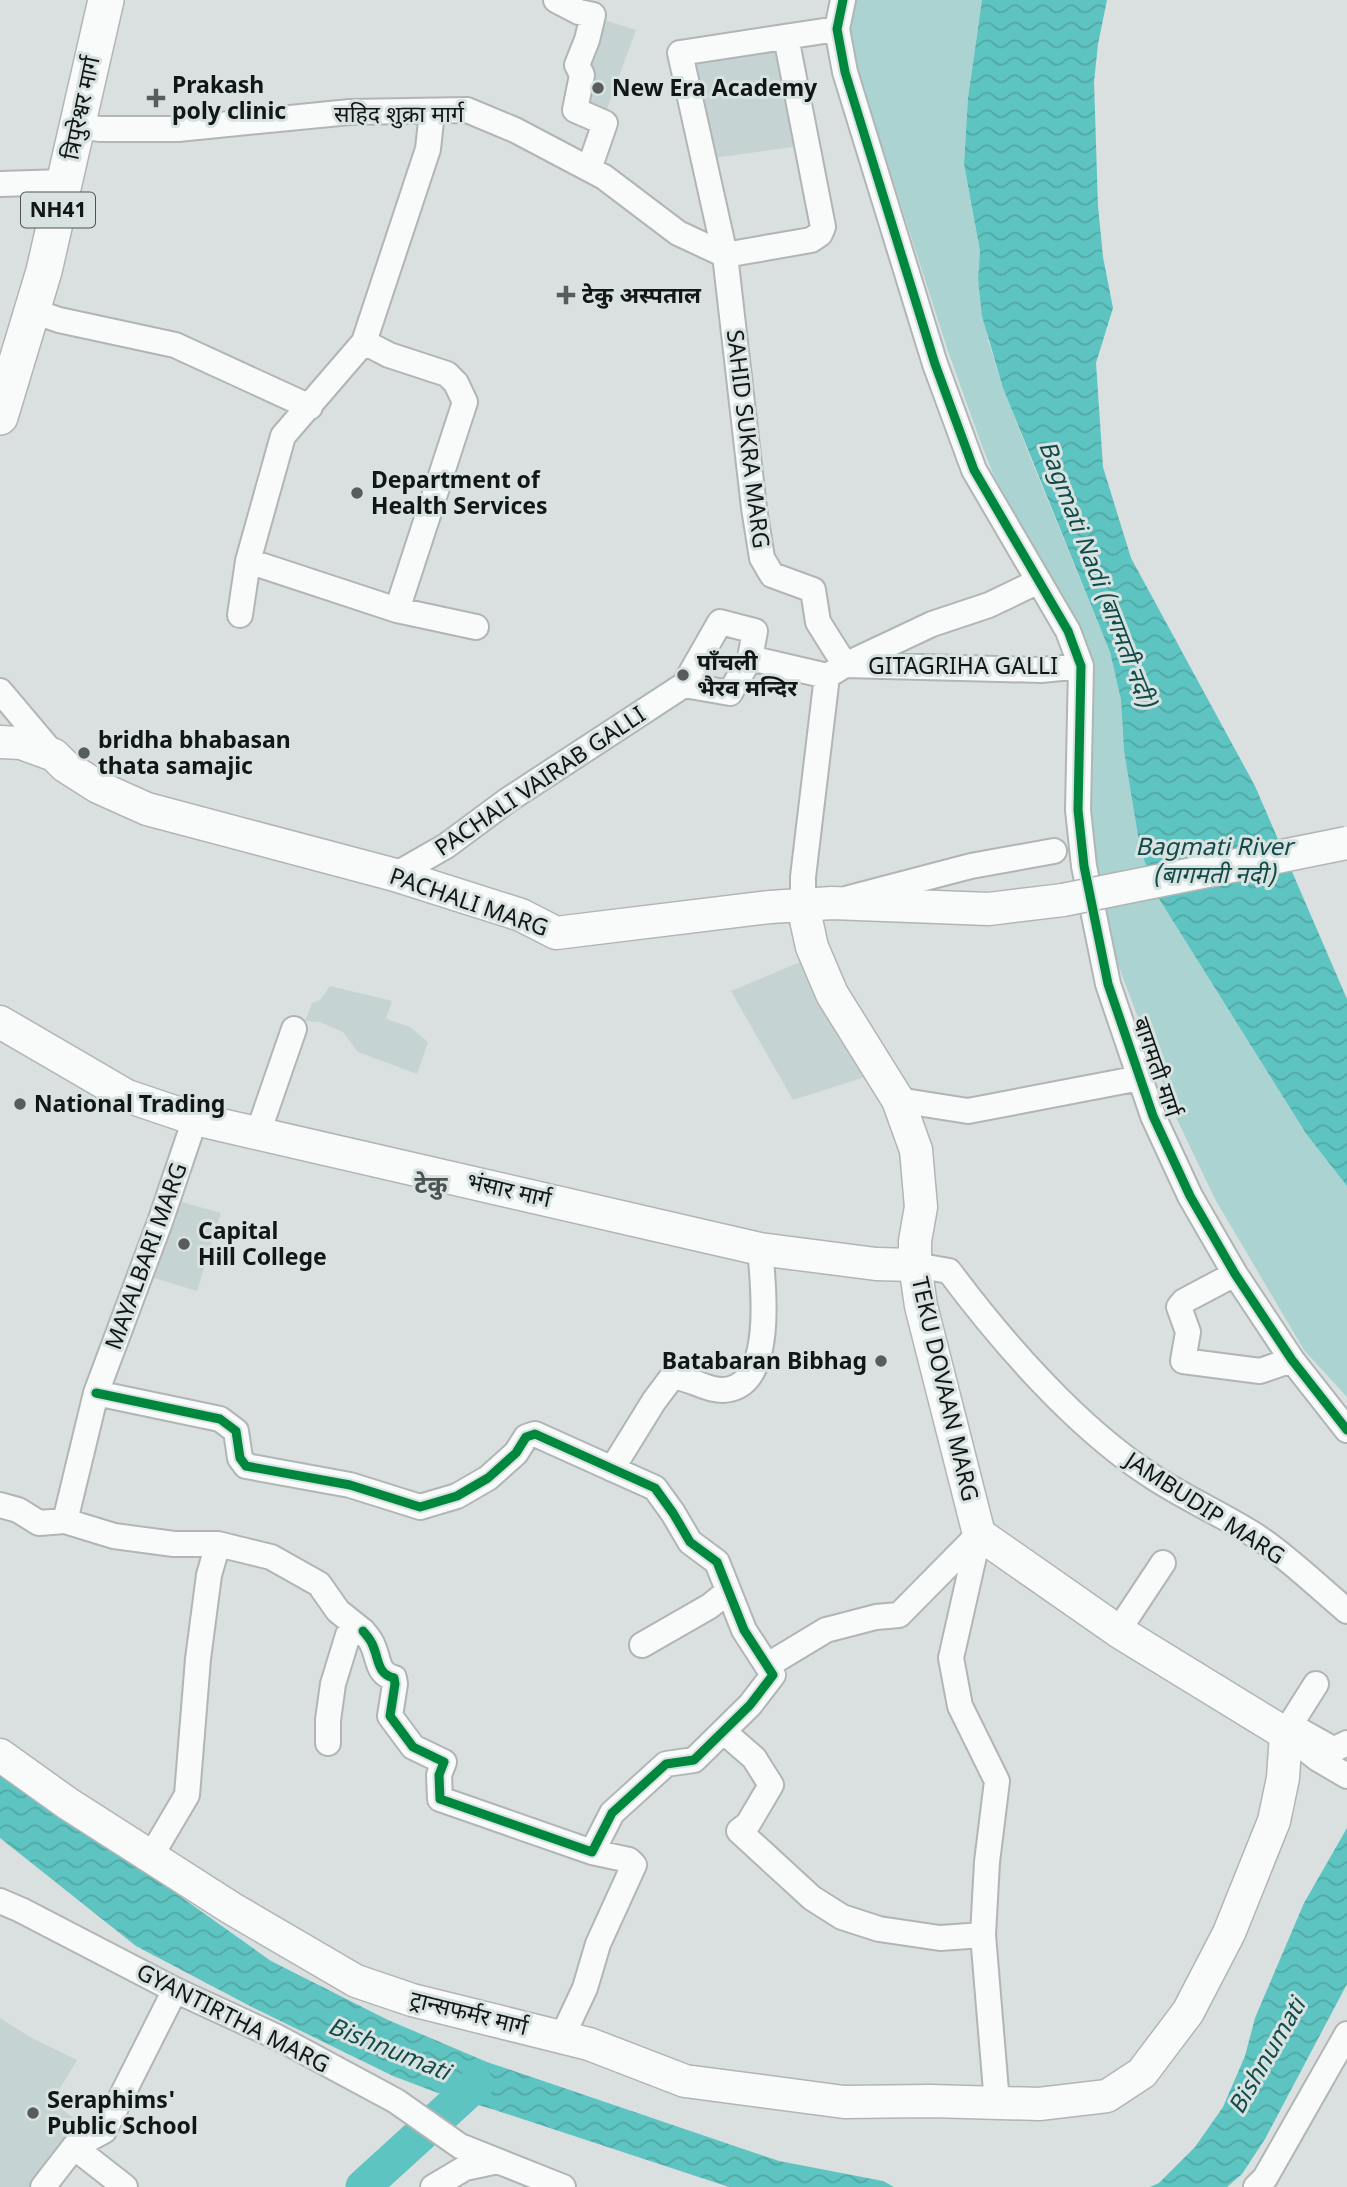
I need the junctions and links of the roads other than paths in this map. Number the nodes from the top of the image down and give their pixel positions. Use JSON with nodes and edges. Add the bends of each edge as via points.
{"nodes":[{"id":1,"x":106,"y":0,"type":"edge"},
{"id":2,"x":556,"y":0,"type":"edge"},
{"id":3,"x":844,"y":0,"type":"edge"},
{"id":4,"x":836,"y":29,"type":"junction"},
{"id":5,"x":786,"y":37,"type":"junction"},
{"id":6,"x":432,"y":112,"type":"junction"},
{"id":7,"x":78,"y":126,"type":"junction"},
{"id":8,"x":589,"y":169,"type":"junction"},
{"id":9,"x":64,"y":182,"type":"junction"},
{"id":10,"x":0,"y":184,"type":"edge"},
{"id":11,"x":726,"y":256,"type":"junction"},
{"id":12,"x":33,"y":311,"type":"junction"},
{"id":13,"x":364,"y":342,"type":"junction"},
{"id":14,"x":310,"y":407,"type":"junction"},
{"id":15,"x":0,"y":417,"type":"edge"},
{"id":16,"x":248,"y":561,"type":"junction"},
{"id":17,"x":1039,"y":581,"type":"junction"},
{"id":18,"x":397,"y":610,"type":"junction"},
{"id":19,"x":240,"y":615,"type":"dead end"},
{"id":20,"x":476,"y":627,"type":"dead end"},
{"id":21,"x":750,"y":658,"type":"junction"},
{"id":22,"x":1081,"y":666,"type":"junction"},
{"id":23,"x":836,"y":671,"type":"junction"},
{"id":24,"x":684,"y":685,"type":"junction"},
{"id":25,"x":0,"y":691,"type":"edge"},
{"id":26,"x":0,"y":742,"type":"edge"},
{"id":27,"x":54,"y":755,"type":"junction"},
{"id":28,"x":1347,"y":843,"type":"edge"},
{"id":29,"x":1054,"y":851,"type":"dead end"},
{"id":30,"x":395,"y":875,"type":"junction"},
{"id":31,"x":817,"y":905,"type":"junction"},
{"id":32,"x":0,"y":1022,"type":"edge"},
{"id":33,"x":294,"y":1029,"type":"dead end"},
{"id":34,"x":1140,"y":1078,"type":"junction"},
{"id":35,"x":898,"y":1100,"type":"junction"},
{"id":36,"x":195,"y":1119,"type":"junction"},
{"id":37,"x":257,"y":1133,"type":"junction"},
{"id":38,"x":760,"y":1249,"type":"junction"},
{"id":39,"x":915,"y":1265,"type":"junction"},
{"id":40,"x":1235,"y":1274,"type":"junction"},
{"id":41,"x":1292,"y":1360,"type":"junction"},
{"id":42,"x":96,"y":1393,"type":"junction"},
{"id":43,"x":1347,"y":1430,"type":"edge"},
{"id":44,"x":612,"y":1469,"type":"junction"},
{"id":45,"x":0,"y":1505,"type":"edge"},
{"id":46,"x":65,"y":1521,"type":"junction"},
{"id":47,"x":979,"y":1534,"type":"junction"},
{"id":48,"x":218,"y":1544,"type":"junction"},
{"id":49,"x":1163,"y":1563,"type":"dead end"},
{"id":50,"x":727,"y":1592,"type":"junction"},
{"id":51,"x":1347,"y":1611,"type":"edge"},
{"id":52,"x":363,"y":1631,"type":"junction"},
{"id":53,"x":1118,"y":1631,"type":"junction"},
{"id":54,"x":642,"y":1645,"type":"dead end"},
{"id":55,"x":768,"y":1665,"type":"junction"},
{"id":56,"x":1316,"y":1684,"type":"dead end"},
{"id":57,"x":1288,"y":1729,"type":"junction"},
{"id":58,"x":724,"y":1732,"type":"junction"},
{"id":59,"x":328,"y":1743,"type":"dead end"},
{"id":60,"x":1347,"y":1743,"type":"edge"},
{"id":61,"x":0,"y":1755,"type":"edge"},
{"id":62,"x":1347,"y":1776,"type":"edge"},
{"id":63,"x":592,"y":1852,"type":"junction"},
{"id":64,"x":151,"y":1856,"type":"junction"},
{"id":65,"x":0,"y":1901,"type":"edge"},
{"id":66,"x":983,"y":1934,"type":"junction"},
{"id":67,"x":175,"y":1990,"type":"junction"},
{"id":68,"x":1347,"y":2034,"type":"edge"},
{"id":69,"x":562,"y":2037,"type":"junction"},
{"id":70,"x":997,"y":2103,"type":"junction"},
{"id":71,"x":74,"y":2147,"type":"junction"},
{"id":72,"x":498,"y":2161,"type":"junction"},
{"id":73,"x":1264,"y":2184,"type":"edge"},
{"id":74,"x":43,"y":2187,"type":"edge"},
{"id":75,"x":125,"y":2187,"type":"edge"},
{"id":76,"x":433,"y":2187,"type":"edge"},
{"id":77,"x":563,"y":2187,"type":"edge"}],
"edges":[{"from":1,"to":7,"type":"highway","name":"त्रिपुरेश्वर मार्ग","number":"NH41"},
{"from":2,"to":8,"type":"street","via":[[593,15],[577,65],[582,75],[575,110],[605,123]]},
{"from":3,"to":4,"type":"street"},
{"from":4,"to":5,"type":"street"},
{"from":4,"to":17,"type":"street","via":[[845,72],[935,364],[974,470]]},
{"from":5,"to":11,"type":"street","via":[[823,227],[811,240]]},
{"from":5,"to":11,"type":"street","via":[[680,53]]},
{"from":6,"to":7,"type":"street","name":"सहिद शुक्रा मार्ग","via":[[350,112],[178,129]]},
{"from":6,"to":8,"type":"street","name":"सहिद शुक्रा मार्ग","via":[[467,110]]},
{"from":6,"to":13,"type":"street","via":[[428,149]]},
{"from":7,"to":9,"type":"highway","name":"त्रिपुरेश्वर मार्ग","number":"NH41"},
{"from":8,"to":11,"type":"street","name":"सहिद शुक्रा मार्ग","via":[[678,233]]},
{"from":9,"to":10,"type":"street"},
{"from":9,"to":12,"type":"highway","name":"त्रिपुरेश्वर मार्ग","number":"NH41"},
{"from":11,"to":23,"type":"street","name":"SAHID SUKRA MARG","via":[[762,558],[772,575],[814,590],[818,622]]},
{"from":12,"to":14,"type":"street","via":[[175,345]]},
{"from":12,"to":15,"type":"highway","name":"त्रिपुरेश्वर मार्ग","number":"NH41"},
{"from":13,"to":14,"type":"street"},
{"from":13,"to":18,"type":"street","via":[[447,373],[466,402]]},
{"from":14,"to":16,"type":"street","via":[[283,436]]},
{"from":16,"to":18,"type":"street"},
{"from":16,"to":19,"type":"street"},
{"from":17,"to":22,"type":"street","via":[[1068,631]]},
{"from":17,"to":23,"type":"street","name":"GITAGRIHA GALLI","via":[[989,606],[932,624]]},
{"from":18,"to":20,"type":"street"},
{"from":21,"to":23,"type":"street"},
{"from":21,"to":24,"type":"street","via":[[730,693]]},
{"from":21,"to":24,"type":"street","name":"PACHALI VAIRAB GALLI","via":[[755,631],[720,622]]},
{"from":22,"to":23,"type":"street","name":"GITAGRIHA GALLI"},
{"from":22,"to":34,"type":"street","name":"बागमती मार्ग","via":[[1078,810],[1084,866],[1108,984]]},
{"from":23,"to":31,"type":"street","via":[[803,877]]},
{"from":24,"to":30,"type":"street","name":"PACHALI VAIRAB GALLI","via":[[446,846]]},
{"from":25,"to":27,"type":"street"},
{"from":26,"to":27,"type":"main road","name":"PACHALI MARG","via":[[21,743]]},
{"from":27,"to":30,"type":"main road","name":"PACHALI MARG","via":[[98,787],[147,810]]},
{"from":28,"to":31,"type":"main road","name":"PACHALI MARG","bridge":true,"via":[[1031,905],[989,909]]},
{"from":29,"to":31,"type":"street","via":[[919,878]]},
{"from":30,"to":31,"type":"main road","name":"PACHALI MARG","via":[[521,915],[556,933]]},
{"from":31,"to":35,"type":"main road","name":"TEKU DOVAAN MARG","via":[[812,947],[832,995]]},
{"from":32,"to":36,"type":"main road","name":"भंसार मार्ग","via":[[127,1096]]},
{"from":33,"to":37,"type":"street"},
{"from":34,"to":35,"type":"street","via":[[968,1111]]},
{"from":34,"to":40,"type":"street","name":"बागमती मार्ग","via":[[1190,1196]]},
{"from":35,"to":39,"type":"main road","name":"TEKU DOVAAN MARG","via":[[916,1150],[921,1207]]},
{"from":36,"to":37,"type":"main road","name":"भंसार मार्ग"},
{"from":36,"to":42,"type":"street","name":"MAYALBARI MARG"},
{"from":37,"to":38,"type":"main road","name":"भंसार मार्ग"},
{"from":38,"to":39,"type":"main road","name":"भंसार मार्ग"},
{"from":38,"to":44,"type":"street","via":[[764,1308],[760,1351],[749,1378],[732,1389],[716,1389],[672,1377]]},
{"from":39,"to":47,"type":"main road","name":"TEKU DOVAAN MARG","via":[[921,1306]]},
{"from":39,"to":51,"type":"street","name":"JAMBUDIP MARG","via":[[949,1271],[985,1320],[1099,1435],[1149,1475],[1258,1537]]},
{"from":40,"to":41,"type":"street","name":"बागमती मार्ग"},
{"from":40,"to":41,"type":"street","via":[[1179,1307],[1188,1332],[1183,1360],[1260,1371]]},
{"from":41,"to":43,"type":"street","name":"बागमती मार्ग"},
{"from":42,"to":44,"type":"street","via":[[220,1419],[236,1431],[240,1458],[246,1466],[350,1485],[420,1507],[457,1496],[488,1478],[526,1437],[535,1434]]},
{"from":42,"to":46,"type":"street","name":"MAYALBARI MARG"},
{"from":44,"to":50,"type":"street","via":[[655,1489],[690,1542],[717,1562]]},
{"from":45,"to":46,"type":"street","via":[[39,1523]]},
{"from":46,"to":48,"type":"street","via":[[126,1538]]},
{"from":47,"to":53,"type":"main road"},
{"from":47,"to":55,"type":"street","via":[[899,1615],[825,1630]]},
{"from":47,"to":66,"type":"street","via":[[951,1658],[960,1706],[997,1781]]},
{"from":48,"to":52,"type":"street","via":[[271,1557],[319,1584],[338,1611]]},
{"from":48,"to":64,"type":"street","via":[[209,1575],[198,1658],[187,1795]]},
{"from":49,"to":53,"type":"street"},
{"from":50,"to":54,"type":"street"},
{"from":50,"to":55,"type":"street","via":[[744,1630]]},
{"from":52,"to":59,"type":"street","via":[[348,1634],[333,1684]]},
{"from":52,"to":63,"type":"street","via":[[380,1670],[396,1684],[390,1716],[413,1747],[444,1762],[439,1775],[440,1798]]},
{"from":53,"to":57,"type":"main road"},
{"from":55,"to":58,"type":"street","via":[[772,1675]]},
{"from":56,"to":57,"type":"street"},
{"from":57,"to":60,"type":"street","via":[[1331,1748]]},
{"from":57,"to":62,"type":"street","via":[[1318,1759]]},
{"from":57,"to":70,"type":"main road","name":"ट्रान्सफर्मर मार्ग","via":[[1274,1821],[1229,1933],[1188,2012],[1142,2073],[1107,2096],[1039,2104]]},
{"from":58,"to":63,"type":"street","via":[[694,1760],[666,1764],[612,1813]]},
{"from":58,"to":66,"type":"street","via":[[754,1758],[771,1785],[739,1831],[812,1898],[842,1917],[880,1929],[940,1938]]},
{"from":61,"to":64,"type":"main road","name":"ट्रान्सफर्मर मार्ग"},
{"from":63,"to":69,"type":"street","via":[[634,1865]]},
{"from":64,"to":69,"type":"main road","name":"ट्रान्सफर्मर मार्ग","via":[[230,1908],[356,1980],[412,2000]]},
{"from":65,"to":67,"type":"street","name":"GYANTIRTHA MARG"},
{"from":66,"to":70,"type":"street"},
{"from":67,"to":71,"type":"street","via":[[104,2131]]},
{"from":67,"to":72,"type":"street","name":"GYANTIRTHA MARG","via":[[277,2037],[396,2101],[460,2146]]},
{"from":68,"to":73,"type":"street"},
{"from":69,"to":70,"type":"main road","name":"ट्रान्सफर्मर मार्ग","via":[[685,2081],[844,2102]]},
{"from":71,"to":74,"type":"street"},
{"from":71,"to":75,"type":"street"},
{"from":72,"to":76,"type":"street","via":[[465,2168]]},
{"from":72,"to":77,"type":"street","name":"GYANTIRTHA MARG"}]}
